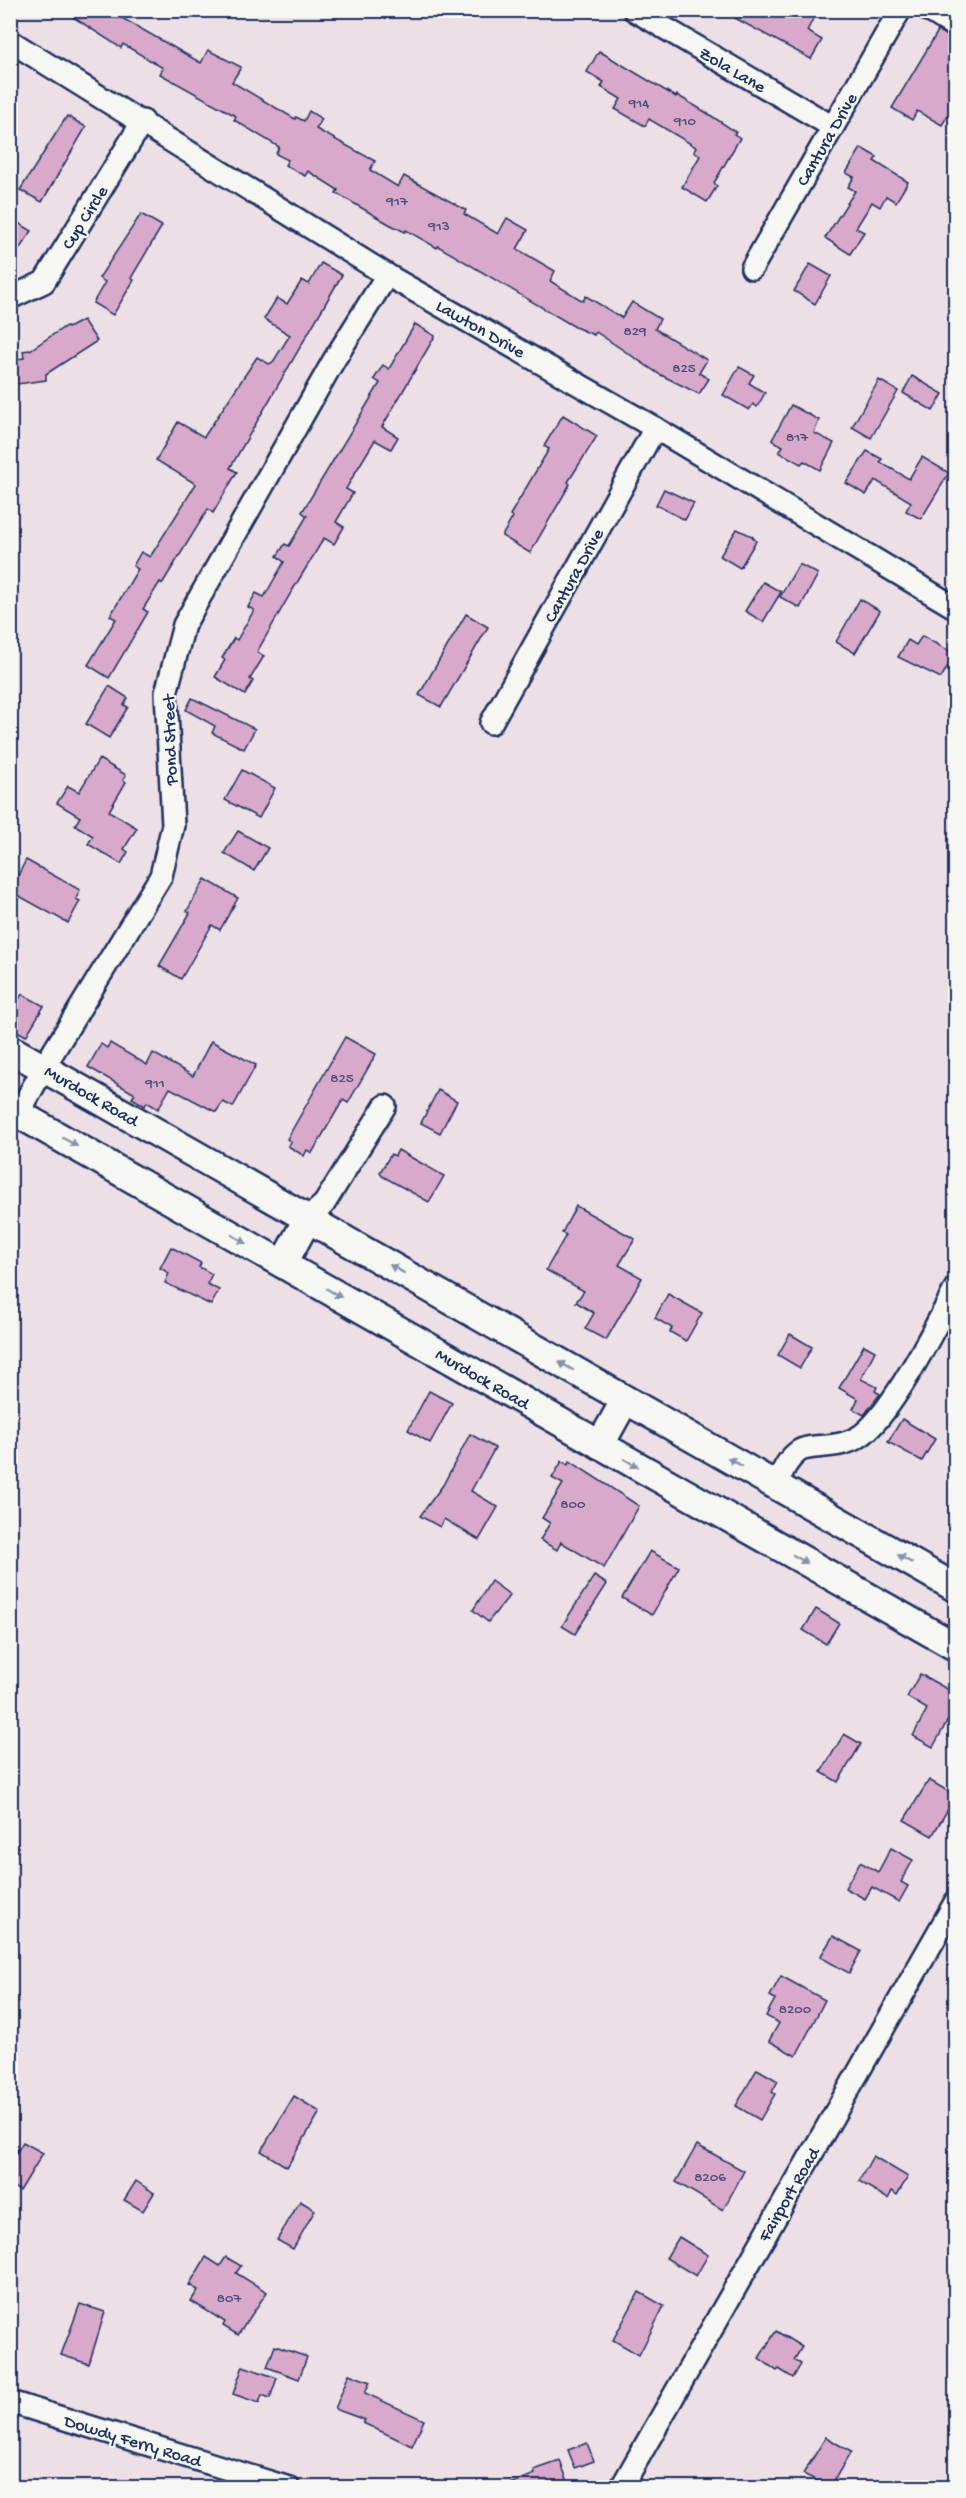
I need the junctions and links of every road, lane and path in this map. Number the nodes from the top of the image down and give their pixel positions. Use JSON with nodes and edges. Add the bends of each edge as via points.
{"nodes":[{"id":1,"x":634,"y":10,"type":"edge"},
{"id":2,"x":900,"y":10,"type":"edge"},
{"id":3,"x":928,"y":10,"type":"edge"},
{"id":4,"x":956,"y":27,"type":"edge"},
{"id":5,"x":10,"y":41,"type":"edge"},
{"id":6,"x":143,"y":121,"type":"junction"},
{"id":7,"x":833,"y":127,"type":"junction"},
{"id":8,"x":752,"y":268,"type":"dead end"},
{"id":9,"x":387,"y":275,"type":"junction"},
{"id":10,"x":10,"y":298,"type":"edge"},
{"id":11,"x":655,"y":428,"type":"junction"},
{"id":12,"x":956,"y":608,"type":"edge"},
{"id":13,"x":491,"y":723,"type":"dead end"},
{"id":14,"x":10,"y":1049,"type":"edge"},
{"id":15,"x":44,"y":1067,"type":"junction"},
{"id":16,"x":385,"y":1106,"type":"dead end"},
{"id":17,"x":15,"y":1111,"type":"edge"},
{"id":18,"x":308,"y":1218,"type":"junction"},
{"id":19,"x":283,"y":1264,"type":"junction"},
{"id":20,"x":956,"y":1287,"type":"edge"},
{"id":21,"x":625,"y":1400,"type":"junction"},
{"id":22,"x":600,"y":1445,"type":"junction"},
{"id":23,"x":776,"y":1485,"type":"junction"},
{"id":24,"x":956,"y":1588,"type":"edge"},
{"id":25,"x":956,"y":1647,"type":"edge"},
{"id":26,"x":956,"y":1902,"type":"edge"},
{"id":27,"x":10,"y":2402,"type":"edge"},
{"id":28,"x":289,"y":2487,"type":"edge"},
{"id":29,"x":621,"y":2487,"type":"edge"}],
"edges":[{"from":1,"to":7,"type":"street","name":"Zola Lane"},
{"from":2,"to":7,"type":"street","name":"Cantura Drive"},
{"from":3,"to":4,"type":"street"},
{"from":5,"to":6,"type":"street","name":"Lawton Drive"},
{"from":6,"to":9,"type":"street","name":"Lawton Drive"},
{"from":6,"to":10,"type":"street","name":"Cup Circle","via":[[44,282]]},
{"from":7,"to":8,"type":"street","name":"Cantura Drive"},
{"from":9,"to":11,"type":"street","name":"Lawton Drive"},
{"from":9,"to":15,"type":"street","name":"Pond Street","via":[[334,360],[184,625],[166,693],[173,825],[161,876]]},
{"from":11,"to":12,"type":"street","name":"Lawton Drive"},
{"from":11,"to":13,"type":"street","name":"Cantura Drive"},
{"from":14,"to":15,"type":"main road","name":"Murdock Road"},
{"from":15,"to":17,"type":"street","name":"Pond Street"},
{"from":15,"to":18,"type":"main road","name":"Murdock Road"},
{"from":16,"to":18,"type":"street","via":[[324,1204]]},
{"from":17,"to":19,"type":"main road","name":"Murdock Road","one_way":true},
{"from":18,"to":19,"type":"main road"},
{"from":21,"to":18,"type":"main road","name":"Murdock Road","one_way":true},
{"from":19,"to":22,"type":"main road","name":"Murdock Road","one_way":true},
{"from":20,"to":23,"type":"street","via":[[910,1370],[874,1424],[848,1442],[797,1452]]},
{"from":21,"to":22,"type":"main road"},
{"from":23,"to":21,"type":"main road","name":"Murdock Road","one_way":true},
{"from":22,"to":25,"type":"main road","name":"Murdock Road","one_way":true},
{"from":24,"to":23,"type":"main road","name":"Murdock Road","one_way":true},
{"from":26,"to":29,"type":"street","name":"Fairport Road"},
{"from":27,"to":28,"type":"street","name":"Dowdy Ferry Road"}]}
